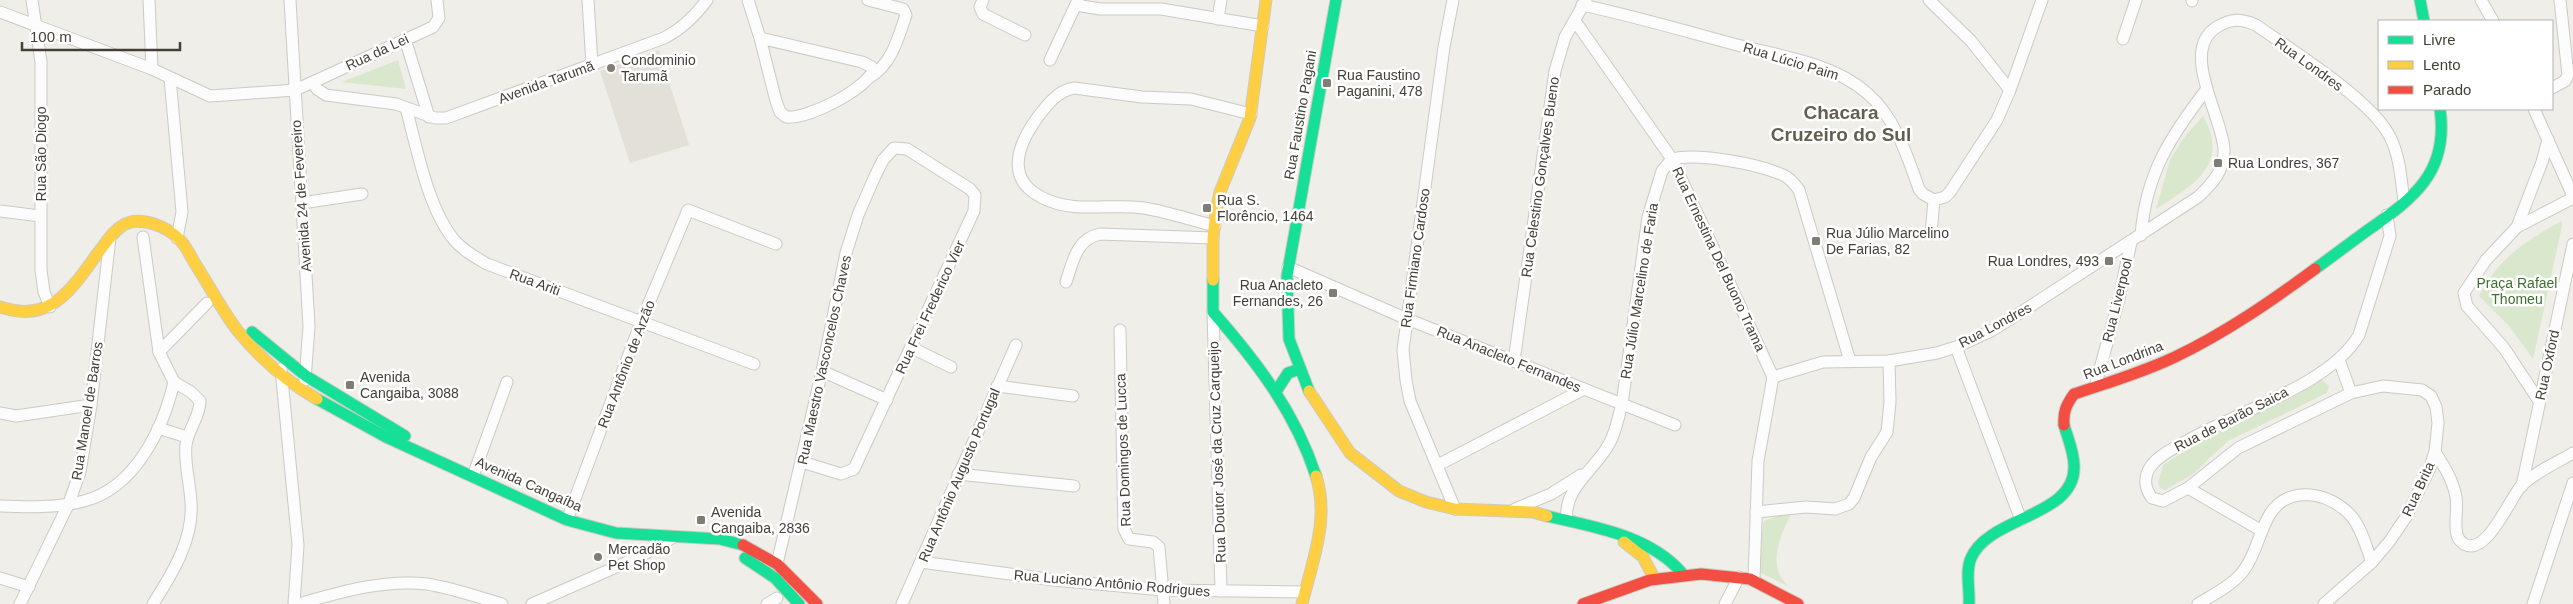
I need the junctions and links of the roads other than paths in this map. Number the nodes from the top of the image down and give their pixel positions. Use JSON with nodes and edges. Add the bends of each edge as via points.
{"nodes":[{"id":1,"x":32,"y":0,"type":"edge"},
{"id":2,"x":149,"y":0,"type":"edge"},
{"id":3,"x":290,"y":0,"type":"edge"},
{"id":4,"x":437,"y":0,"type":"edge"},
{"id":5,"x":588,"y":0,"type":"edge"},
{"id":6,"x":707,"y":0,"type":"edge"},
{"id":7,"x":748,"y":0,"type":"edge"},
{"id":8,"x":868,"y":0,"type":"edge"},
{"id":9,"x":1221,"y":0,"type":"edge"},
{"id":10,"x":1266,"y":0,"type":"edge"},
{"id":11,"x":1336,"y":0,"type":"edge"},
{"id":12,"x":1453,"y":0,"type":"edge"},
{"id":13,"x":1929,"y":0,"type":"edge"},
{"id":14,"x":2042,"y":0,"type":"edge"},
{"id":15,"x":2136,"y":0,"type":"edge"},
{"id":16,"x":2420,"y":0,"type":"edge"},
{"id":17,"x":2481,"y":0,"type":"edge"},
{"id":18,"x":2560,"y":0,"type":"edge"},
{"id":19,"x":979,"y":1,"type":"edge"},
{"id":20,"x":1077,"y":3,"type":"edge"},
{"id":21,"x":1584,"y":3,"type":"edge"},
{"id":22,"x":1162,"y":5,"type":"edge"},
{"id":23,"x":0,"y":12,"type":"edge"},
{"id":24,"x":1218,"y":19,"type":"junction"},
{"id":25,"x":2424,"y":20,"type":"edge"},
{"id":26,"x":2492,"y":20,"type":"edge"},
{"id":27,"x":1575,"y":21,"type":"junction"},
{"id":28,"x":35,"y":26,"type":"junction"},
{"id":29,"x":1263,"y":26,"type":"junction"},
{"id":30,"x":1025,"y":35,"type":"dead end"},
{"id":31,"x":405,"y":38,"type":"junction"},
{"id":32,"x":760,"y":38,"type":"junction"},
{"id":33,"x":2123,"y":39,"type":"dead end"},
{"id":34,"x":1050,"y":60,"type":"dead end"},
{"id":35,"x":592,"y":65,"type":"junction"},
{"id":36,"x":152,"y":69,"type":"junction"},
{"id":37,"x":870,"y":77,"type":"junction"},
{"id":38,"x":170,"y":78,"type":"junction"},
{"id":39,"x":314,"y":82,"type":"junction"},
{"id":40,"x":2553,"y":87,"type":"edge"},
{"id":41,"x":294,"y":90,"type":"junction"},
{"id":42,"x":2010,"y":90,"type":"junction"},
{"id":43,"x":2206,"y":90,"type":"junction"},
{"id":44,"x":406,"y":108,"type":"junction"},
{"id":45,"x":2440,"y":110,"type":"edge"},
{"id":46,"x":2534,"y":110,"type":"edge"},
{"id":47,"x":1251,"y":114,"type":"junction"},
{"id":48,"x":429,"y":117,"type":"junction"},
{"id":49,"x":2548,"y":140,"type":"junction"},
{"id":50,"x":1672,"y":159,"type":"junction"},
{"id":51,"x":883,"y":160,"type":"joint"},
{"id":52,"x":362,"y":194,"type":"dead end"},
{"id":53,"x":2573,"y":197,"type":"edge"},
{"id":54,"x":1934,"y":200,"type":"junction"},
{"id":55,"x":2404,"y":202,"type":"junction"},
{"id":56,"x":302,"y":203,"type":"junction"},
{"id":57,"x":0,"y":210,"type":"edge"},
{"id":58,"x":2387,"y":215,"type":"junction"},
{"id":59,"x":40,"y":216,"type":"junction"},
{"id":60,"x":1214,"y":226,"type":"junction"},
{"id":61,"x":2517,"y":227,"type":"junction"},
{"id":62,"x":1931,"y":234,"type":"dead end"},
{"id":63,"x":2141,"y":235,"type":"junction"},
{"id":64,"x":111,"y":236,"type":"junction"},
{"id":65,"x":143,"y":237,"type":"dead end"},
{"id":66,"x":177,"y":238,"type":"junction"},
{"id":67,"x":1213,"y":238,"type":"junction"},
{"id":68,"x":2131,"y":242,"type":"junction"},
{"id":69,"x":776,"y":244,"type":"dead end"},
{"id":70,"x":2573,"y":244,"type":"edge"},
{"id":71,"x":1288,"y":267,"type":"junction"},
{"id":72,"x":1066,"y":282,"type":"dead end"},
{"id":73,"x":207,"y":303,"type":"dead end"},
{"id":74,"x":221,"y":304,"type":"junction"},
{"id":75,"x":0,"y":307,"type":"edge"},
{"id":76,"x":50,"y":307,"type":"junction"},
{"id":77,"x":1214,"y":312,"type":"junction"},
{"id":78,"x":1407,"y":319,"type":"junction"},
{"id":79,"x":640,"y":322,"type":"junction"},
{"id":80,"x":1120,"y":330,"type":"dead end"},
{"id":81,"x":1016,"y":345,"type":"dead end"},
{"id":82,"x":1956,"y":347,"type":"junction"},
{"id":83,"x":912,"y":348,"type":"junction"},
{"id":84,"x":159,"y":352,"type":"junction"},
{"id":85,"x":281,"y":358,"type":"junction"},
{"id":86,"x":2339,"y":360,"type":"junction"},
{"id":87,"x":1514,"y":361,"type":"junction"},
{"id":88,"x":1850,"y":361,"type":"junction"},
{"id":89,"x":1889,"y":361,"type":"junction"},
{"id":90,"x":754,"y":364,"type":"dead end"},
{"id":91,"x":951,"y":367,"type":"dead end"},
{"id":92,"x":1300,"y":369,"type":"junction"},
{"id":93,"x":822,"y":371,"type":"junction"},
{"id":94,"x":282,"y":375,"type":"junction"},
{"id":95,"x":306,"y":376,"type":"junction"},
{"id":96,"x":1774,"y":377,"type":"junction"},
{"id":97,"x":174,"y":382,"type":"junction"},
{"id":98,"x":507,"y":382,"type":"dead end"},
{"id":99,"x":997,"y":386,"type":"junction"},
{"id":100,"x":2095,"y":387,"type":"junction"},
{"id":101,"x":1584,"y":389,"type":"junction"},
{"id":102,"x":1277,"y":390,"type":"junction"},
{"id":103,"x":305,"y":392,"type":"junction"},
{"id":104,"x":2351,"y":393,"type":"junction"},
{"id":105,"x":1073,"y":396,"type":"dead end"},
{"id":106,"x":887,"y":400,"type":"junction"},
{"id":107,"x":2539,"y":401,"type":"junction"},
{"id":108,"x":1622,"y":404,"type":"junction"},
{"id":109,"x":91,"y":405,"type":"junction"},
{"id":110,"x":0,"y":413,"type":"edge"},
{"id":111,"x":1306,"y":414,"type":"junction"},
{"id":112,"x":1675,"y":425,"type":"dead end"},
{"id":113,"x":158,"y":428,"type":"junction"},
{"id":114,"x":187,"y":437,"type":"junction"},
{"id":115,"x":2435,"y":452,"type":"junction"},
{"id":116,"x":2573,"y":453,"type":"edge"},
{"id":117,"x":436,"y":458,"type":"junction"},
{"id":118,"x":802,"y":462,"type":"junction"},
{"id":119,"x":1438,"y":465,"type":"junction"},
{"id":120,"x":1594,"y":466,"type":"junction"},
{"id":121,"x":958,"y":474,"type":"junction"},
{"id":122,"x":473,"y":476,"type":"junction"},
{"id":123,"x":2573,"y":484,"type":"edge"},
{"id":124,"x":1074,"y":486,"type":"dead end"},
{"id":125,"x":2522,"y":486,"type":"junction"},
{"id":126,"x":2188,"y":488,"type":"junction"},
{"id":127,"x":69,"y":503,"type":"junction"},
{"id":128,"x":0,"y":506,"type":"edge"},
{"id":129,"x":1455,"y":509,"type":"junction"},
{"id":130,"x":1512,"y":510,"type":"junction"},
{"id":131,"x":1756,"y":512,"type":"junction"},
{"id":132,"x":567,"y":520,"type":"junction"},
{"id":133,"x":1567,"y":520,"type":"junction"},
{"id":134,"x":2021,"y":520,"type":"junction"},
{"id":135,"x":2262,"y":531,"type":"junction"},
{"id":136,"x":1607,"y":532,"type":"junction"},
{"id":137,"x":672,"y":538,"type":"junction"},
{"id":138,"x":701,"y":539,"type":"junction"},
{"id":139,"x":921,"y":562,"type":"junction"},
{"id":140,"x":2372,"y":562,"type":"junction"},
{"id":141,"x":777,"y":564,"type":"junction"},
{"id":142,"x":1682,"y":573,"type":"junction"},
{"id":143,"x":1738,"y":576,"type":"junction"},
{"id":144,"x":0,"y":578,"type":"edge"},
{"id":145,"x":1654,"y":578,"type":"junction"},
{"id":146,"x":1754,"y":580,"type":"junction"},
{"id":147,"x":29,"y":587,"type":"junction"},
{"id":148,"x":1163,"y":590,"type":"junction"},
{"id":149,"x":1221,"y":591,"type":"junction"},
{"id":150,"x":1304,"y":592,"type":"junction"},
{"id":151,"x":20,"y":604,"type":"edge"},
{"id":152,"x":153,"y":604,"type":"edge"},
{"id":153,"x":294,"y":604,"type":"edge"},
{"id":154,"x":299,"y":604,"type":"edge"},
{"id":155,"x":502,"y":604,"type":"edge"},
{"id":156,"x":532,"y":604,"type":"edge"},
{"id":157,"x":799,"y":604,"type":"edge"},
{"id":158,"x":817,"y":604,"type":"edge"},
{"id":159,"x":902,"y":604,"type":"edge"},
{"id":160,"x":1164,"y":604,"type":"edge"},
{"id":161,"x":1302,"y":604,"type":"edge"},
{"id":162,"x":1583,"y":604,"type":"edge"},
{"id":163,"x":1725,"y":604,"type":"edge"},
{"id":164,"x":1798,"y":604,"type":"edge"},
{"id":165,"x":1969,"y":604,"type":"edge"},
{"id":166,"x":2198,"y":604,"type":"edge"},
{"id":167,"x":2324,"y":604,"type":"edge"},
{"id":168,"x":2533,"y":604,"type":"edge"}],
"edges":[{"from":1,"to":28,"type":"street","name":"Rua São Diogo"},
{"from":2,"to":36,"type":"street"},
{"from":3,"to":41,"type":"street","name":"Avenida 24 de Fevereiro"},
{"from":4,"to":31,"type":"street","name":"Rua da Lei","via":[[437,23]]},
{"from":5,"to":35,"type":"street"},
{"from":6,"to":35,"type":"street","name":"Avenida Tarumã","via":[[675,33]]},
{"from":7,"to":32,"type":"street"},
{"from":8,"to":37,"type":"street","via":[[903,10],[906,15],[893,52],[882,70]]},
{"from":9,"to":24,"type":"street"},
{"from":10,"to":29,"type":"street"},
{"from":11,"to":71,"type":"street","name":"Rua Faustino Pagani"},
{"from":12,"to":78,"type":"street","name":"Rua Firmiano Cardoso"},
{"from":13,"to":42,"type":"street","via":[[1971,41]]},
{"from":14,"to":42,"type":"street"},
{"from":15,"to":33,"type":"street"},
{"from":16,"to":25,"type":"street"},
{"from":17,"to":26,"type":"street"},
{"from":18,"to":40,"type":"street","via":[[2568,75],[2565,81]]},
{"from":19,"to":30,"type":"street","via":[[980,11],[989,18]]},
{"from":20,"to":22,"type":"street","via":[[1100,9]]},
{"from":20,"to":34,"type":"street"},
{"from":21,"to":27,"type":"street","name":"Rua Celestino Gonçalves Bueno"},
{"from":21,"to":54,"type":"street","name":"Rua Lúcio Paim","via":[[1799,61],[1846,79],[1868,94],[1889,117],[1919,189]]},
{"from":22,"to":24,"type":"street"},
{"from":23,"to":28,"type":"street","name":"Rua da Lei"},
{"from":24,"to":29,"type":"street"},
{"from":27,"to":50,"type":"street","name":"Rua Ernestina Del Buono Trama"},
{"from":27,"to":87,"type":"street","name":"Rua Celestino Gonçalves Bueno","via":[[1565,38],[1555,71]]},
{"from":28,"to":36,"type":"street","name":"Rua da Lei"},
{"from":28,"to":59,"type":"street","name":"Rua São Diogo","via":[[41,62]]},
{"from":29,"to":47,"type":"street"},
{"from":31,"to":39,"type":"street","name":"Rua da Lei"},
{"from":31,"to":48,"type":"street"},
{"from":32,"to":37,"type":"street","via":[[862,62],[872,67]]},
{"from":32,"to":37,"type":"street","via":[[776,101],[786,117],[834,102],[853,92]]},
{"from":35,"to":48,"type":"street","name":"Avenida Tarumã","via":[[446,118]]},
{"from":36,"to":38,"type":"street","name":"Rua da Lei"},
{"from":38,"to":41,"type":"street","name":"Rua da Lei","via":[[210,96]]},
{"from":38,"to":66,"type":"street","via":[[182,212]]},
{"from":39,"to":41,"type":"street","name":"Rua da Lei"},
{"from":39,"to":44,"type":"street","via":[[316,89],[326,95]]},
{"from":41,"to":56,"type":"street","name":"Avenida 24 de Fevereiro"},
{"from":42,"to":54,"type":"street","via":[[1997,120],[1950,192],[1945,198]]},
{"from":43,"to":55,"type":"street","name":"Rua Londres","via":[[2201,62],[2202,44],[2210,31],[2227,20],[2243,20],[2256,25],[2345,90],[2378,121],[2394,146]]},
{"from":43,"to":63,"type":"street","via":[[2160,157]]},
{"from":43,"to":63,"type":"street","name":"Rua Londres","via":[[2224,150],[2221,169],[2198,198]]},
{"from":44,"to":48,"type":"street"},
{"from":44,"to":79,"type":"street","name":"Rua Ariti","via":[[431,193],[445,227],[468,254]]},
{"from":45,"to":55,"type":"street","name":"Rua Londrina","via":[[2439,147],[2432,170],[2422,186]]},
{"from":46,"to":49,"type":"street"},
{"from":47,"to":60,"type":"street","via":[[1220,192]]},
{"from":47,"to":60,"type":"street","via":[[1191,99],[1142,97],[1074,88],[1064,90],[1042,111],[1018,152],[1019,174],[1024,184],[1054,203],[1143,208]]},
{"from":49,"to":53,"type":"street"},
{"from":49,"to":61,"type":"street"},
{"from":50,"to":88,"type":"street","via":[[1701,156],[1779,173],[1791,180],[1799,190]]},
{"from":50,"to":96,"type":"street","name":"Rua Ernestina Del Buono Trama"},
{"from":50,"to":108,"type":"street","name":"Rua Júlio Marcelino de Faria","via":[[1662,171],[1648,217]]},
{"from":51,"to":83,"type":"street","name":"Rua Frei Frederico Vier","via":[[894,148],[907,149],[975,195],[974,211]]},
{"from":51,"to":93,"type":"street","name":"Rua Maestro Vasconcelos Chaves","via":[[858,214],[846,254]]},
{"from":52,"to":56,"type":"street"},
{"from":53,"to":61,"type":"street"},
{"from":54,"to":62,"type":"street"},
{"from":55,"to":58,"type":"street","name":"Rua Londrina"},
{"from":56,"to":95,"type":"street","name":"Avenida 24 de Fevereiro","via":[[309,326]]},
{"from":57,"to":59,"type":"street"},
{"from":58,"to":86,"type":"street","via":[[2390,236],[2359,335]]},
{"from":58,"to":100,"type":"street","name":"Rua Londrina","via":[[2313,271],[2214,336],[2174,357]]},
{"from":59,"to":76,"type":"street","name":"Rua São Diogo","via":[[41,270]]},
{"from":60,"to":67,"type":"street"},
{"from":61,"to":107,"type":"street","via":[[2476,272],[2463,299],[2504,348]]},
{"from":63,"to":68,"type":"street","name":"Rua Londres"},
{"from":64,"to":66,"type":"street","name":"Avenida Cangaíba","via":[[126,223],[142,221],[168,230]]},
{"from":64,"to":76,"type":"street","name":"Avenida Cangaíba","via":[[71,287]]},
{"from":64,"to":109,"type":"street","name":"Rua Manoel de Barros"},
{"from":65,"to":84,"type":"street"},
{"from":66,"to":74,"type":"street","name":"Avenida Cangaíba"},
{"from":67,"to":72,"type":"street","via":[[1090,236],[1076,252]]},
{"from":67,"to":77,"type":"street"},
{"from":68,"to":82,"type":"street","name":"Rua Londres","via":[[2015,316]]},
{"from":68,"to":100,"type":"street","name":"Rua Liverpool"},
{"from":69,"to":79,"type":"street","name":"Rua Antônio de Arzão","via":[[688,210]]},
{"from":70,"to":107,"type":"street","name":"Rua Oxford"},
{"from":71,"to":78,"type":"street","name":"Rua Anacleto Fernandes"},
{"from":71,"to":92,"type":"street","name":"Rua Faustino Pagani","via":[[1288,339]]},
{"from":73,"to":84,"type":"street"},
{"from":74,"to":85,"type":"street","name":"Avenida Cangaíba"},
{"from":74,"to":94,"type":"street","name":"Avenida Cangaíba","via":[[238,329]]},
{"from":75,"to":76,"type":"street","name":"Avenida Cangaíba","via":[[23,315]]},
{"from":77,"to":102,"type":"street","via":[[1249,351]]},
{"from":77,"to":149,"type":"street","name":"Rua Doutor José da Cruz Carqueijo"},
{"from":78,"to":87,"type":"street","name":"Rua Anacleto Fernandes"},
{"from":78,"to":119,"type":"street","name":"Rua Firmiano Cardoso","via":[[1403,350],[1406,380],[1417,419]]},
{"from":79,"to":90,"type":"street","name":"Rua Ariti"},
{"from":79,"to":132,"type":"street","name":"Rua Antônio de Arzão"},
{"from":80,"to":148,"type":"street","name":"Rua Domingos de Lucca","via":[[1124,529],[1129,539],[1152,542],[1159,547]]},
{"from":81,"to":99,"type":"street","name":"Rua Antônio Augusto Portugal"},
{"from":82,"to":89,"type":"street","name":"Rua Londres"},
{"from":82,"to":134,"type":"street"},
{"from":83,"to":91,"type":"street"},
{"from":83,"to":106,"type":"street","name":"Rua Frei Frederico Vier"},
{"from":84,"to":97,"type":"street"},
{"from":85,"to":94,"type":"street"},
{"from":85,"to":95,"type":"street","name":"Avenida Cangaíba"},
{"from":86,"to":104,"type":"street"},
{"from":86,"to":126,"type":"street","name":"Rua de Barão Saica","via":[[2278,396],[2179,445],[2155,462],[2146,476],[2148,492],[2158,501],[2174,497]]},
{"from":87,"to":101,"type":"street","name":"Rua Anacleto Fernandes"},
{"from":88,"to":89,"type":"street","name":"Rua Londres"},
{"from":88,"to":96,"type":"street","name":"Rua Londres","via":[[1823,362]]},
{"from":89,"to":131,"type":"street","via":[[1887,432],[1849,504],[1835,510],[1806,507]]},
{"from":92,"to":102,"type":"street","via":[[1288,373]]},
{"from":92,"to":111,"type":"street","name":"Rua Faustino Pagani"},
{"from":93,"to":106,"type":"street"},
{"from":93,"to":118,"type":"street","name":"Rua Maestro Vasconcelos Chaves"},
{"from":94,"to":103,"type":"street","name":"Avenida Cangaíba"},
{"from":94,"to":153,"type":"street","via":[[298,545]]},
{"from":95,"to":103,"type":"street","name":"Avenida 24 de Fevereiro"},
{"from":95,"to":117,"type":"street","name":"Avenida Cangaíba"},
{"from":96,"to":131,"type":"street","via":[[1758,461]]},
{"from":97,"to":113,"type":"street"},
{"from":97,"to":114,"type":"street","via":[[200,402]]},
{"from":98,"to":122,"type":"street"},
{"from":99,"to":105,"type":"street"},
{"from":99,"to":121,"type":"street","name":"Rua Antônio Augusto Portugal"},
{"from":100,"to":134,"type":"street","name":"Rua Londrina","via":[[2074,394],[2063,410],[2063,422],[2074,457],[2072,481],[2066,492]]},
{"from":101,"to":108,"type":"street","name":"Rua Anacleto Fernandes"},
{"from":101,"to":119,"type":"street"},
{"from":102,"to":111,"type":"street"},
{"from":103,"to":117,"type":"street","name":"Avenida Cangaíba","via":[[386,437]]},
{"from":104,"to":115,"type":"street","name":"Rua Brita","via":[[2383,386],[2410,387],[2431,396],[2438,423]]},
{"from":104,"to":126,"type":"street","name":"Rua de Barão Saica","via":[[2238,448]]},
{"from":106,"to":118,"type":"street","name":"Rua Frei Frederico Vier","via":[[866,446],[849,473],[834,473]]},
{"from":107,"to":125,"type":"street","name":"Rua Oxford"},
{"from":108,"to":112,"type":"street","name":"Rua Anacleto Fernandes"},
{"from":108,"to":120,"type":"street","name":"Rua Júlio Marcelino de Faria","via":[[1610,443]]},
{"from":109,"to":110,"type":"street","via":[[16,416]]},
{"from":109,"to":127,"type":"street","name":"Rua Manoel de Barros","via":[[80,472]]},
{"from":111,"to":129,"type":"street","name":"Rua Faustino Pagani","via":[[1369,470],[1399,491]]},
{"from":111,"to":150,"type":"street","via":[[1322,502],[1317,546]]},
{"from":113,"to":114,"type":"street"},
{"from":113,"to":127,"type":"street","via":[[144,454],[118,483],[84,501]]},
{"from":114,"to":152,"type":"street","via":[[192,504],[190,521],[179,560]]},
{"from":115,"to":125,"type":"street","via":[[2454,490],[2457,535],[2468,546],[2476,546],[2485,540]]},
{"from":115,"to":140,"type":"street","name":"Rua Brita","via":[[2406,517]]},
{"from":116,"to":125,"type":"street"},
{"from":117,"to":122,"type":"street","name":"Avenida Cangaíba"},
{"from":118,"to":141,"type":"street","name":"Rua Maestro Vasconcelos Chaves"},
{"from":119,"to":129,"type":"street","name":"Rua Firmiano Cardoso"},
{"from":120,"to":130,"type":"street","name":"Rua Júlio Marcelino de Faria","via":[[1551,494]]},
{"from":120,"to":133,"type":"street","name":"Rua Júlio Marcelino de Faria","via":[[1572,493],[1566,510]]},
{"from":121,"to":124,"type":"street"},
{"from":121,"to":139,"type":"street","name":"Rua Antônio Augusto Portugal"},
{"from":122,"to":132,"type":"street","name":"Avenida Cangaíba"},
{"from":123,"to":168,"type":"street"},
{"from":126,"to":135,"type":"street"},
{"from":127,"to":128,"type":"street"},
{"from":127,"to":147,"type":"street","name":"Rua Manoel de Barros"},
{"from":129,"to":130,"type":"street","name":"Rua Faustino Pagani"},
{"from":130,"to":133,"type":"street","name":"Rua Faustino Pagani"},
{"from":131,"to":146,"type":"street"},
{"from":132,"to":137,"type":"street","name":"Avenida Cangaíba","via":[[616,533]]},
{"from":133,"to":136,"type":"street","name":"Rua Faustino Pagani"},
{"from":134,"to":165,"type":"street","name":"Rua Londrina","via":[[1978,546],[1968,573]]},
{"from":135,"to":140,"type":"street","via":[[2270,514],[2288,497],[2308,494],[2327,498],[2353,517]]},
{"from":135,"to":166,"type":"street","via":[[2244,570]]},
{"from":136,"to":142,"type":"street","name":"Rua Faustino Pagani","via":[[1645,544],[1670,559]]},
{"from":136,"to":145,"type":"street","name":"Rua Faustino Pagani","via":[[1640,552],[1649,563]]},
{"from":137,"to":138,"type":"street","name":"Avenida Cangaíba"},
{"from":137,"to":156,"type":"street","via":[[641,556]]},
{"from":138,"to":141,"type":"street","name":"Avenida Cangaíba","via":[[741,544]]},
{"from":138,"to":157,"type":"street","name":"Avenida Cangaíba","via":[[754,563],[775,578]]},
{"from":139,"to":148,"type":"street","name":"Rua Luciano Antônio Rodrigues","via":[[1054,580]]},
{"from":139,"to":159,"type":"street","name":"Rua Antônio Augusto Portugal"},
{"from":140,"to":167,"type":"street","name":"Rua Brita"},
{"from":141,"to":158,"type":"street","name":"Avenida Cangaíba"},
{"from":142,"to":143,"type":"street"},
{"from":142,"to":145,"type":"street"},
{"from":143,"to":146,"type":"street"},
{"from":143,"to":163,"type":"street"},
{"from":144,"to":147,"type":"street"},
{"from":145,"to":162,"type":"street"},
{"from":146,"to":164,"type":"street"},
{"from":147,"to":151,"type":"street","name":"Rua Manoel de Barros"},
{"from":148,"to":149,"type":"street","name":"Rua Luciano Antônio Rodrigues"},
{"from":148,"to":160,"type":"street","name":"Rua Domingos de Lucca"},
{"from":149,"to":150,"type":"street","name":"Rua Luciano Antônio Rodrigues"},
{"from":150,"to":161,"type":"street"},
{"from":154,"to":155,"type":"street","via":[[347,591],[392,584],[421,584]]}]}
